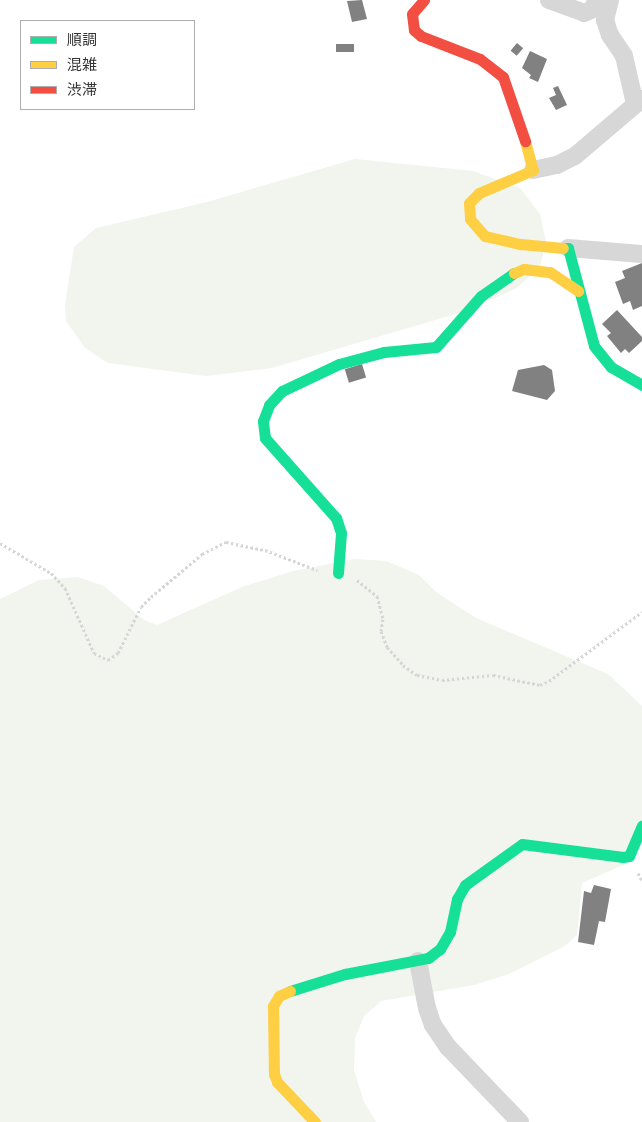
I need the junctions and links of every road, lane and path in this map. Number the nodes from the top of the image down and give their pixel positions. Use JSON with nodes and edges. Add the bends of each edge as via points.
{"nodes":[{"id":1,"x":424,"y":0,"type":"edge"},
{"id":2,"x":549,"y":0,"type":"edge"},
{"id":3,"x":596,"y":0,"type":"edge"},
{"id":4,"x":610,"y":0,"type":"edge"},
{"id":5,"x":639,"y":101,"type":"edge"},
{"id":6,"x":533,"y":170,"type":"junction"},
{"id":7,"x":568,"y":248,"type":"junction"},
{"id":8,"x":642,"y":254,"type":"edge"},
{"id":9,"x":578,"y":291,"type":"junction"},
{"id":10,"x":642,"y":385,"type":"edge"},
{"id":11,"x":0,"y":543,"type":"edge"},
{"id":12,"x":338,"y":573,"type":"junction"},
{"id":13,"x":642,"y":612,"type":"edge"},
{"id":14,"x":642,"y":826,"type":"edge"},
{"id":15,"x":418,"y":960,"type":"junction"},
{"id":16,"x":315,"y":1122,"type":"edge"},
{"id":17,"x":520,"y":1122,"type":"edge"}],
"edges":[{"from":1,"to":6,"type":"street","via":[[412,14],[414,30],[421,36],[480,58],[503,77],[519,118]]},
{"from":2,"to":3,"type":"street","via":[[584,13],[593,9]]},
{"from":4,"to":5,"type":"street","via":[[605,20],[610,35],[624,56]]},
{"from":5,"to":6,"type":"street","via":[[575,156],[557,165]]},
{"from":6,"to":7,"type":"street","via":[[479,193],[469,203],[470,219],[485,236],[521,244]]},
{"from":7,"to":8,"type":"street"},
{"from":7,"to":9,"type":"street"},
{"from":9,"to":10,"type":"street","via":[[594,346],[611,367]]},
{"from":9,"to":12,"type":"street","via":[[550,272],[524,269],[503,278],[481,296],[436,347],[384,352],[339,364],[282,391],[269,405],[262,421],[265,438],[336,518],[341,533]]},
{"from":11,"to":12,"type":"path","via":[[51,573],[65,588],[94,653],[108,660],[118,653],[141,606],[202,554],[226,542],[244,543],[324,573]]},
{"from":12,"to":13,"type":"path","via":[[367,585],[377,596],[383,619],[381,631],[392,653],[417,675],[442,680],[493,675],[540,684],[549,681]]},
{"from":14,"to":15,"type":"street","via":[[629,856],[623,857],[522,844],[465,885],[457,900],[450,932],[440,949],[428,958]]},
{"from":15,"to":16,"type":"street","via":[[345,974],[300,986],[279,996],[273,1006],[274,1074],[281,1087]]},
{"from":15,"to":17,"type":"street","via":[[427,1008],[438,1032],[448,1047]]}]}
